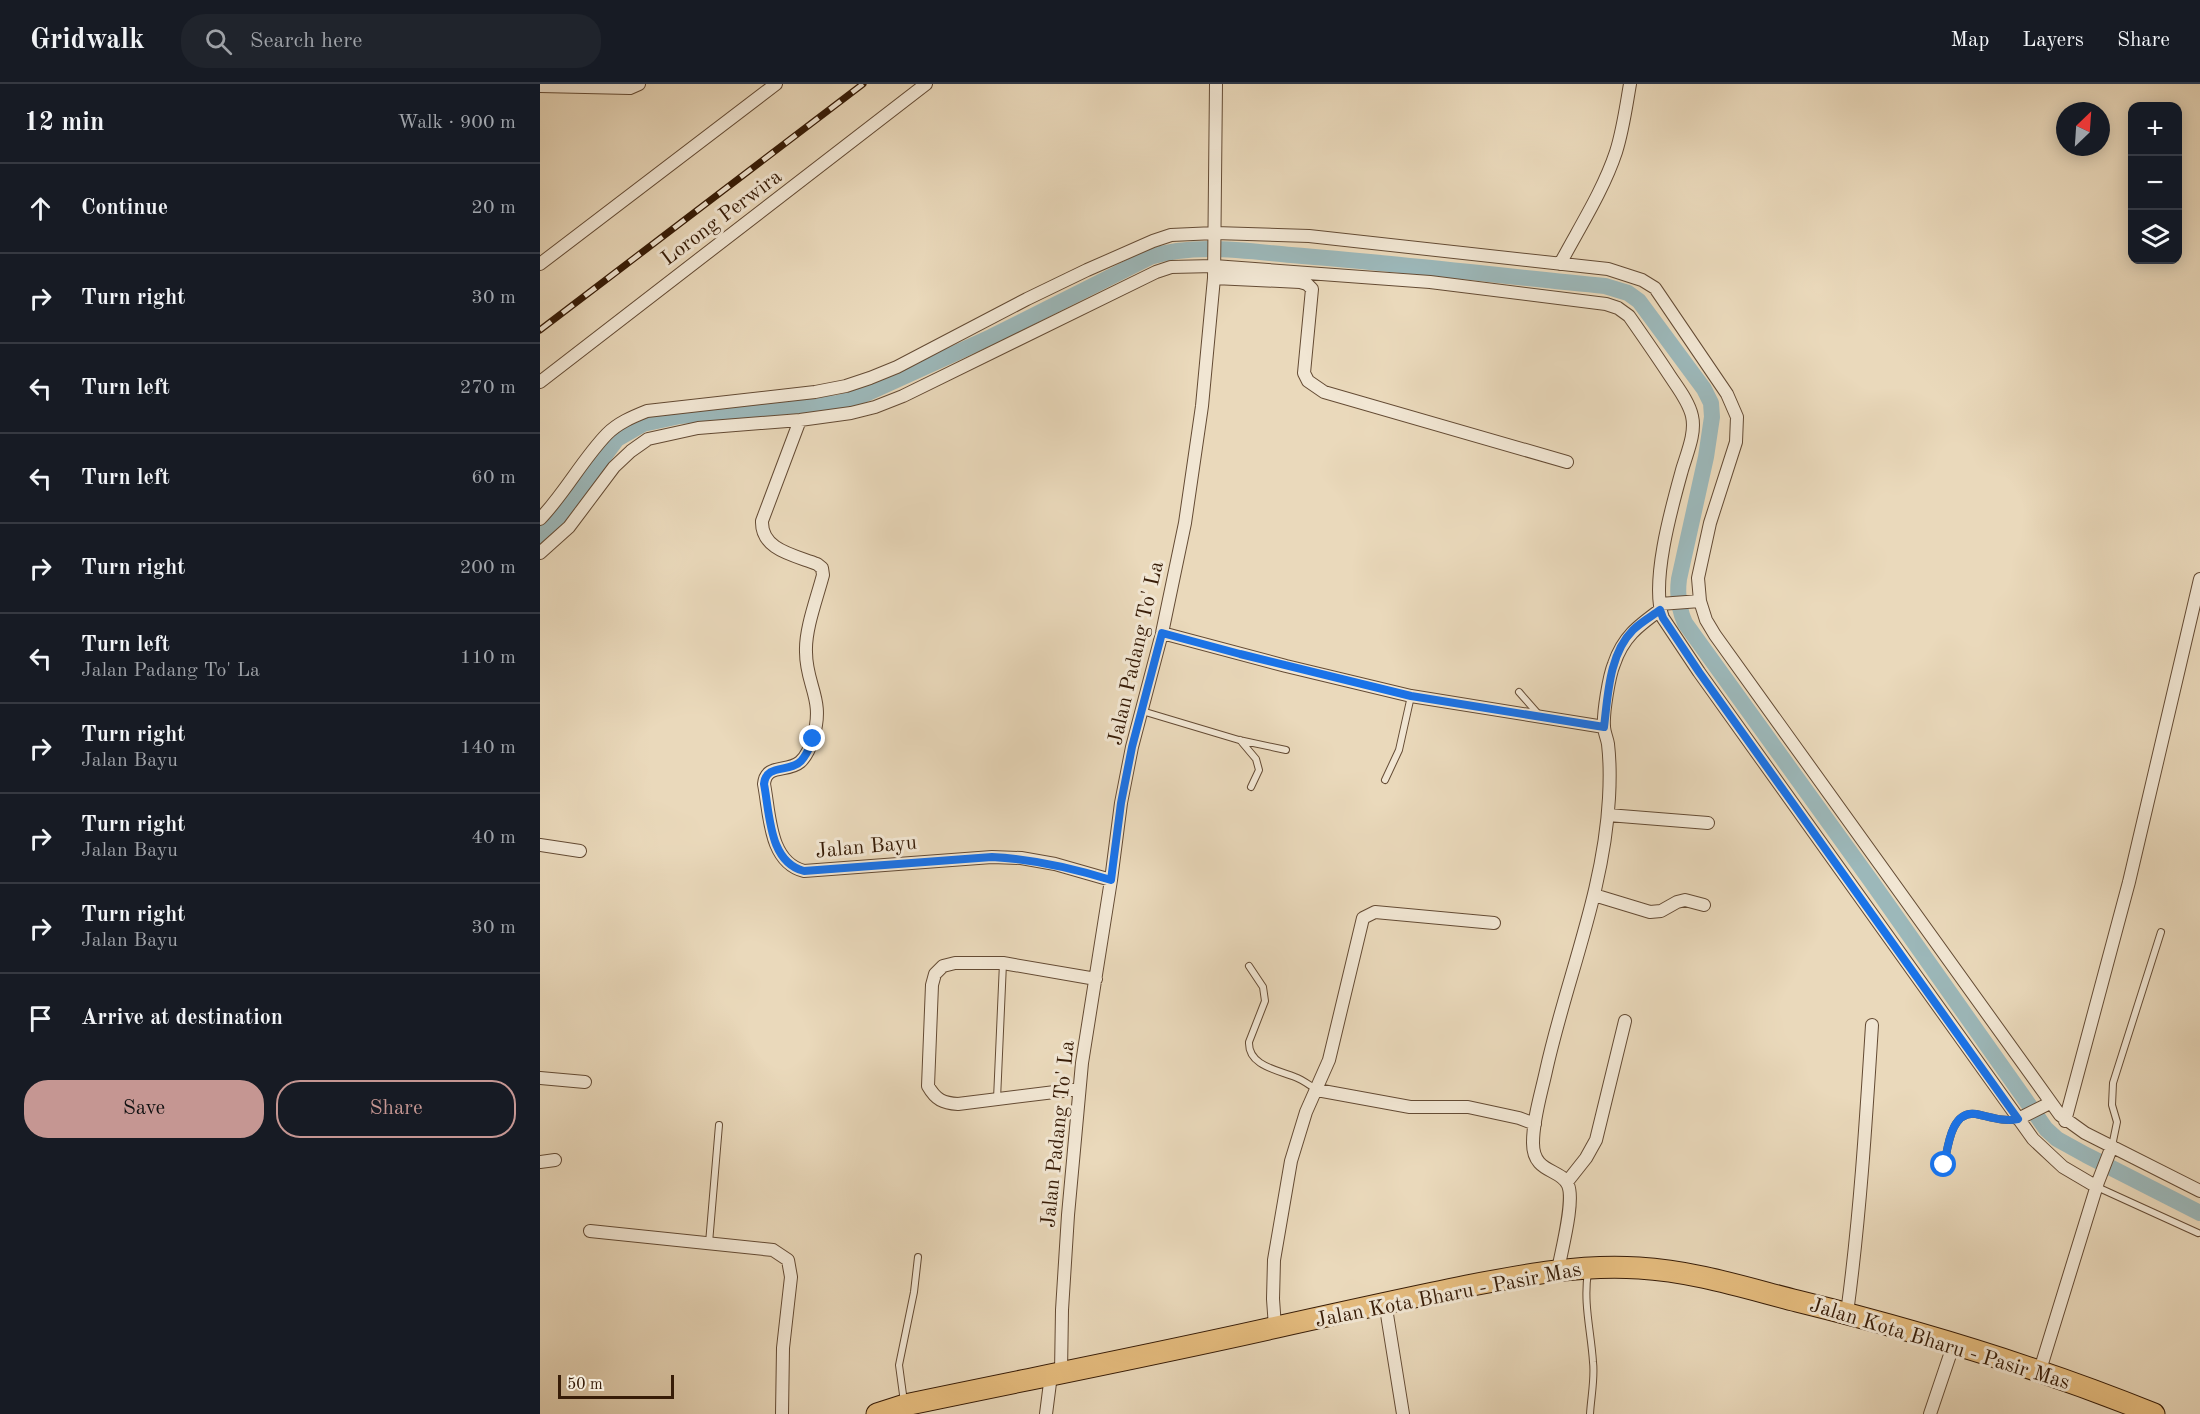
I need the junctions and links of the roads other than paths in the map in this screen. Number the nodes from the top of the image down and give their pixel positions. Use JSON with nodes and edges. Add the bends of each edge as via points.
{"nodes":[{"id":1,"x":639,"y":84,"type":"edge"},
{"id":2,"x":776,"y":84,"type":"edge"},
{"id":3,"x":926,"y":84,"type":"edge"},
{"id":4,"x":1216,"y":84,"type":"edge"},
{"id":5,"x":1630,"y":84,"type":"edge"},
{"id":6,"x":540,"y":86,"type":"edge"},
{"id":7,"x":1215,"y":237,"type":"junction"},
{"id":8,"x":540,"y":264,"type":"edge"},
{"id":9,"x":1560,"y":264,"type":"junction"},
{"id":10,"x":1214,"y":268,"type":"junction"},
{"id":11,"x":540,"y":382,"type":"edge"},
{"id":12,"x":800,"y":420,"type":"junction"},
{"id":13,"x":1567,"y":462,"type":"dead end"},
{"id":14,"x":540,"y":519,"type":"edge"},
{"id":15,"x":540,"y":553,"type":"edge"},
{"id":16,"x":2200,"y":579,"type":"edge"},
{"id":17,"x":1697,"y":601,"type":"junction"},
{"id":18,"x":1662,"y":606,"type":"junction"},
{"id":19,"x":1162,"y":633,"type":"junction"},
{"id":20,"x":1519,"y":692,"type":"dead end"},
{"id":21,"x":1411,"y":696,"type":"junction"},
{"id":22,"x":1141,"y":711,"type":"junction"},
{"id":23,"x":1540,"y":716,"type":"junction"},
{"id":24,"x":1604,"y":727,"type":"junction"},
{"id":25,"x":1239,"y":740,"type":"junction"},
{"id":26,"x":1286,"y":750,"type":"dead end"},
{"id":27,"x":1385,"y":780,"type":"dead end"},
{"id":28,"x":1251,"y":787,"type":"dead end"},
{"id":29,"x":1608,"y":814,"type":"junction"},
{"id":30,"x":1708,"y":823,"type":"dead end"},
{"id":31,"x":540,"y":845,"type":"edge"},
{"id":32,"x":580,"y":851,"type":"dead end"},
{"id":33,"x":1111,"y":880,"type":"junction"},
{"id":34,"x":1594,"y":895,"type":"junction"},
{"id":35,"x":1704,"y":905,"type":"dead end"},
{"id":36,"x":1494,"y":923,"type":"dead end"},
{"id":37,"x":2161,"y":932,"type":"dead end"},
{"id":38,"x":1003,"y":963,"type":"junction"},
{"id":39,"x":1249,"y":966,"type":"dead end"},
{"id":40,"x":1096,"y":979,"type":"junction"},
{"id":41,"x":1625,"y":1021,"type":"dead end"},
{"id":42,"x":1872,"y":1025,"type":"dead end"},
{"id":43,"x":540,"y":1078,"type":"edge"},
{"id":44,"x":585,"y":1082,"type":"dead end"},
{"id":45,"x":1079,"y":1089,"type":"junction"},
{"id":46,"x":1317,"y":1090,"type":"junction"},
{"id":47,"x":997,"y":1100,"type":"junction"},
{"id":48,"x":2046,"y":1105,"type":"junction"},
{"id":49,"x":2022,"y":1118,"type":"junction"},
{"id":50,"x":2065,"y":1120,"type":"junction"},
{"id":51,"x":1535,"y":1124,"type":"junction"},
{"id":52,"x":719,"y":1125,"type":"dead end"},
{"id":53,"x":2111,"y":1149,"type":"junction"},
{"id":54,"x":555,"y":1160,"type":"dead end"},
{"id":55,"x":540,"y":1162,"type":"edge"},
{"id":56,"x":1944,"y":1165,"type":"dead end"},
{"id":57,"x":1566,"y":1182,"type":"junction"},
{"id":58,"x":2098,"y":1184,"type":"junction"},
{"id":59,"x":2200,"y":1191,"type":"edge"},
{"id":60,"x":590,"y":1231,"type":"dead end"},
{"id":61,"x":2198,"y":1233,"type":"dead end"},
{"id":62,"x":708,"y":1244,"type":"junction"},
{"id":63,"x":918,"y":1257,"type":"dead end"},
{"id":64,"x":1589,"y":1267,"type":"junction"},
{"id":65,"x":1558,"y":1270,"type":"junction"},
{"id":66,"x":1385,"y":1302,"type":"junction"},
{"id":67,"x":1847,"y":1313,"type":"junction"},
{"id":68,"x":1275,"y":1328,"type":"junction"},
{"id":69,"x":1954,"y":1343,"type":"junction"},
{"id":70,"x":2040,"y":1370,"type":"junction"},
{"id":71,"x":1056,"y":1374,"type":"junction"},
{"id":72,"x":904,"y":1405,"type":"junction"},
{"id":73,"x":782,"y":1414,"type":"edge"},
{"id":74,"x":877,"y":1414,"type":"edge"},
{"id":75,"x":1046,"y":1414,"type":"edge"},
{"id":76,"x":1403,"y":1414,"type":"edge"},
{"id":77,"x":1590,"y":1414,"type":"edge"},
{"id":78,"x":1930,"y":1414,"type":"edge"},
{"id":79,"x":2154,"y":1414,"type":"edge"}],
"edges":[{"from":1,"to":6,"type":"street","via":[[630,88]]},
{"from":2,"to":8,"type":"street"},
{"from":3,"to":11,"type":"street","name":"Lorong Perwira"},
{"from":4,"to":7,"type":"street","name":"Jalan Padang To' La"},
{"from":5,"to":9,"type":"street","via":[[1616,153]]},
{"from":7,"to":9,"type":"street","via":[[1308,236]]},
{"from":7,"to":10,"type":"street","name":"Jalan Padang To' La"},
{"from":7,"to":14,"type":"street","via":[[1171,235],[1153,240],[1027,299],[897,367],[846,386],[647,411],[629,418],[607,434]]},
{"from":9,"to":17,"type":"street","via":[[1608,269],[1655,288],[1727,394],[1737,417],[1736,442],[1700,562]]},
{"from":10,"to":12,"type":"street","via":[[1171,267],[1156,272],[903,396],[859,411]]},
{"from":10,"to":13,"type":"street","via":[[1299,282],[1312,289],[1304,373],[1308,381],[1324,392]]},
{"from":10,"to":18,"type":"street","via":[[1430,282],[1606,304],[1629,316],[1693,417],[1692,436],[1663,553]]},
{"from":10,"to":19,"type":"street","name":"Jalan Padang To' La","via":[[1193,477]]},
{"from":12,"to":15,"type":"street","via":[[698,428],[648,439],[614,467],[569,527]]},
{"from":12,"to":33,"type":"street","name":"Jalan Bayu","via":[[762,521],[762,533],[768,542],[817,564],[823,575],[806,642],[818,705],[813,739],[801,762],[773,770],[764,779],[776,846],[783,859],[804,871],[934,860],[1021,858]]},
{"from":16,"to":50,"type":"street","via":[[2128,882]]},
{"from":17,"to":18,"type":"street"},
{"from":17,"to":48,"type":"street","via":[[1723,647]]},
{"from":18,"to":24,"type":"street","via":[[1622,645],[1613,665]]},
{"from":18,"to":49,"type":"street","via":[[1663,618],[1699,672]]},
{"from":19,"to":21,"type":"street"},
{"from":19,"to":22,"type":"street","name":"Jalan Padang To' La"},
{"from":20,"to":23,"type":"lane"},
{"from":21,"to":23,"type":"street"},
{"from":21,"to":27,"type":"lane","via":[[1399,750]]},
{"from":22,"to":25,"type":"lane"},
{"from":22,"to":33,"type":"street","name":"Jalan Padang To' La","via":[[1121,803]]},
{"from":23,"to":24,"type":"street"},
{"from":24,"to":29,"type":"street","via":[[1609,762]]},
{"from":25,"to":26,"type":"lane"},
{"from":25,"to":28,"type":"lane","via":[[1256,759],[1259,770]]},
{"from":29,"to":30,"type":"street"},
{"from":29,"to":34,"type":"street"},
{"from":31,"to":32,"type":"street"},
{"from":33,"to":40,"type":"street","name":"Jalan Padang To' La"},
{"from":34,"to":35,"type":"street","via":[[1650,912],[1685,900]]},
{"from":34,"to":51,"type":"street","via":[[1553,1041]]},
{"from":36,"to":46,"type":"street","via":[[1375,912],[1363,918],[1329,1060]]},
{"from":37,"to":53,"type":"lane","via":[[2113,1083],[2112,1105],[2117,1122]]},
{"from":38,"to":40,"type":"street"},
{"from":38,"to":47,"type":"lane"},
{"from":38,"to":47,"type":"street","via":[[943,966],[932,985],[928,1086],[934,1097],[958,1104]]},
{"from":39,"to":46,"type":"lane","via":[[1263,987],[1265,1001],[1249,1049],[1268,1067]]},
{"from":40,"to":45,"type":"street","name":"Jalan Padang To' La"},
{"from":41,"to":57,"type":"street","via":[[1596,1140]]},
{"from":42,"to":67,"type":"street","via":[[1863,1169]]},
{"from":43,"to":44,"type":"street"},
{"from":45,"to":47,"type":"street"},
{"from":45,"to":71,"type":"street","name":"Jalan Padang To' La"},
{"from":46,"to":51,"type":"street","via":[[1410,1107],[1468,1107]]},
{"from":46,"to":68,"type":"street","via":[[1299,1133],[1282,1209],[1275,1260]]},
{"from":48,"to":49,"type":"street"},
{"from":48,"to":50,"type":"street"},
{"from":49,"to":56,"type":"lane","via":[[2000,1120],[1967,1114],[1961,1117],[1953,1130]]},
{"from":49,"to":58,"type":"street","via":[[2033,1139],[2051,1157],[2077,1177]]},
{"from":50,"to":53,"type":"street"},
{"from":51,"to":57,"type":"street","via":[[1534,1155]]},
{"from":52,"to":62,"type":"lane"},
{"from":53,"to":58,"type":"street"},
{"from":53,"to":59,"type":"street"},
{"from":54,"to":55,"type":"street"},
{"from":57,"to":65,"type":"street","via":[[1569,1205]]},
{"from":58,"to":61,"type":"lane"},
{"from":58,"to":70,"type":"street"},
{"from":60,"to":62,"type":"street"},
{"from":62,"to":73,"type":"street","via":[[773,1250],[788,1260],[791,1277],[783,1348]]},
{"from":63,"to":72,"type":"lane","via":[[899,1365]]},
{"from":64,"to":65,"type":"highway","name":"Jalan Kota Bharu - Pasir Mas"},
{"from":64,"to":67,"type":"highway","name":"Jalan Kota Bharu - Pasir Mas","via":[[1642,1268],[1704,1277]]},
{"from":64,"to":77,"type":"lane","via":[[1585,1294],[1594,1363]]},
{"from":65,"to":66,"type":"highway","name":"Jalan Kota Bharu - Pasir Mas"},
{"from":66,"to":68,"type":"highway","name":"Jalan Kota Bharu - Pasir Mas"},
{"from":66,"to":76,"type":"street"},
{"from":67,"to":69,"type":"highway","name":"Jalan Kota Bharu - Pasir Mas"},
{"from":68,"to":71,"type":"highway","name":"Jalan Kota Bharu - Pasir Mas"},
{"from":69,"to":70,"type":"highway","name":"Jalan Kota Bharu - Pasir Mas"},
{"from":69,"to":78,"type":"street"},
{"from":70,"to":79,"type":"highway","name":"Jalan Kota Bharu - Pasir Mas"},
{"from":71,"to":72,"type":"highway","name":"Jalan Kota Bharu - Pasir Mas"},
{"from":71,"to":75,"type":"street","name":"Jalan Padang To' La"},
{"from":72,"to":74,"type":"highway","name":"Jalan Kota Bharu - Pasir Mas"}]}
